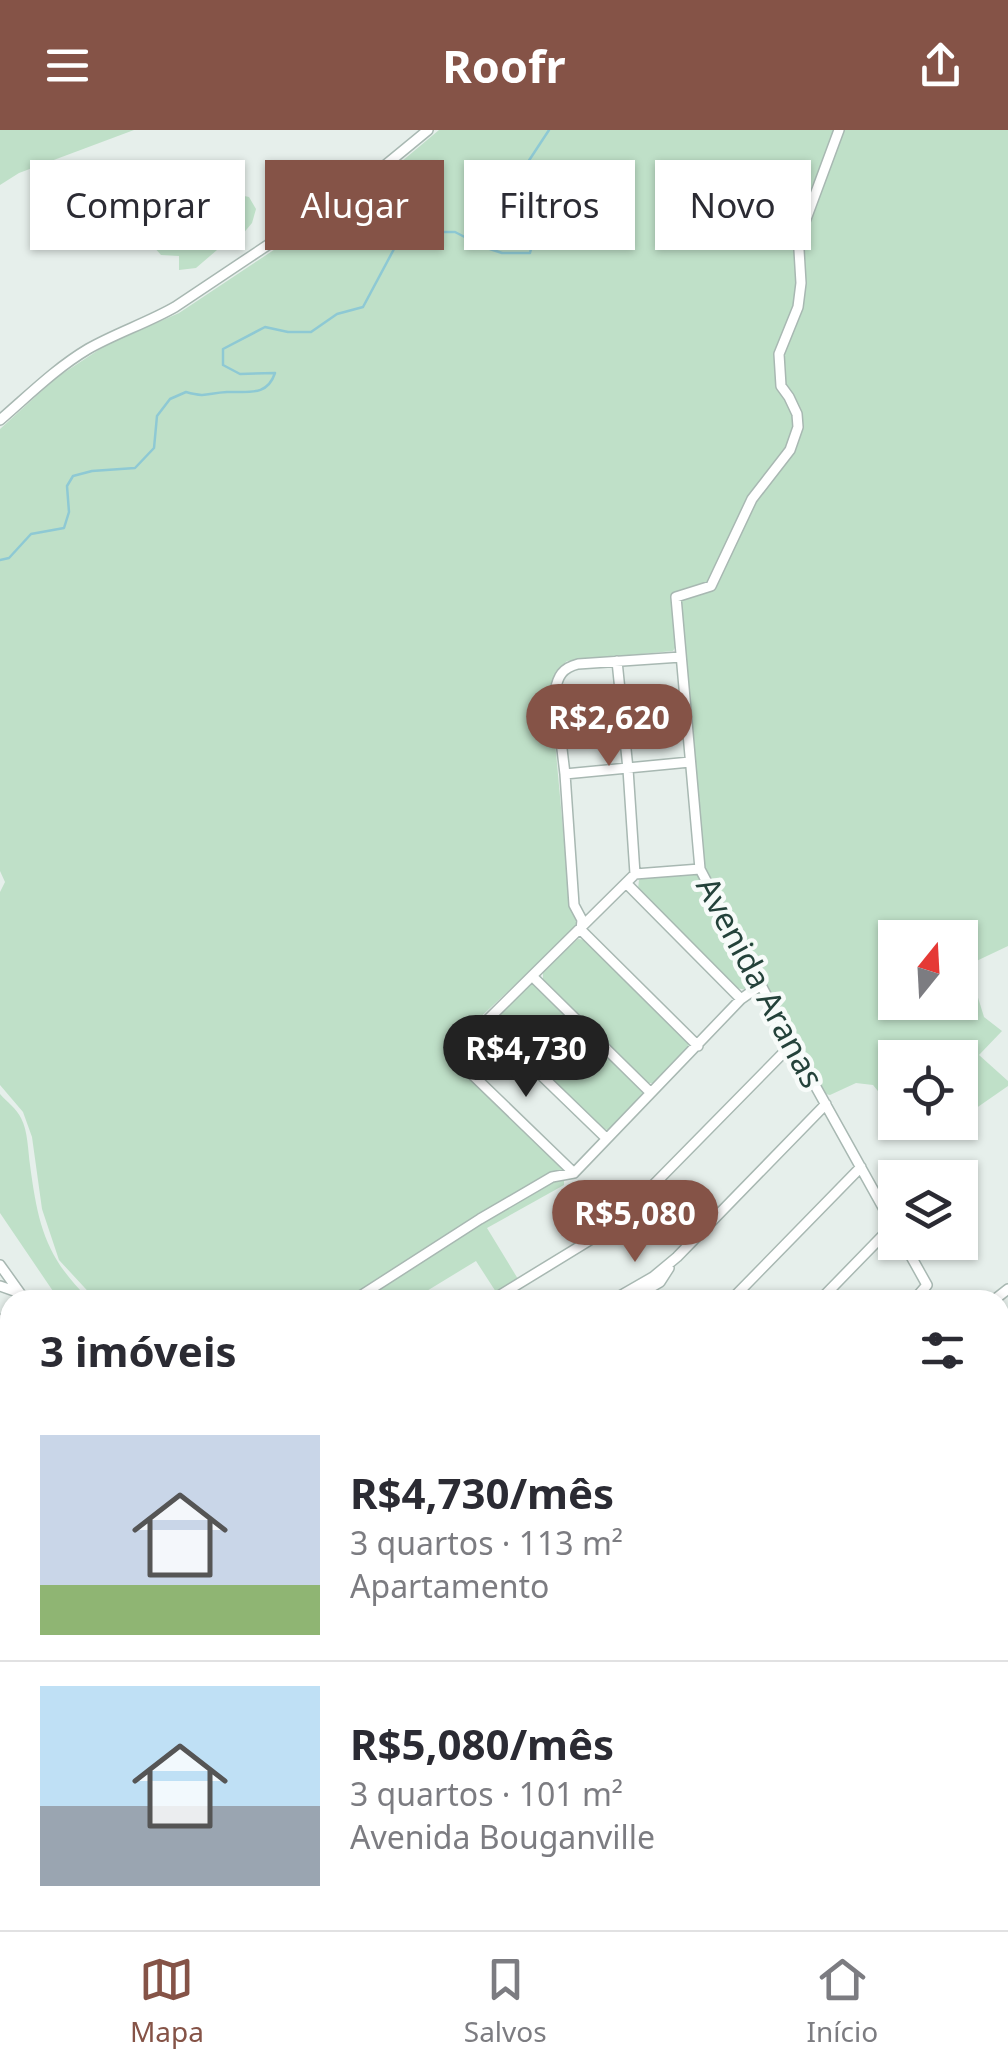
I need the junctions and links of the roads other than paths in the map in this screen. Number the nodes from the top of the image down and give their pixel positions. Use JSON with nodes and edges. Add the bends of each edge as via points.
{"nodes":[{"id":1,"x":428,"y":130,"type":"edge"},
{"id":2,"x":838,"y":130,"type":"edge"},
{"id":3,"x":0,"y":420,"type":"edge"},
{"id":4,"x":681,"y":657,"type":"junction"},
{"id":5,"x":618,"y":662,"type":"junction"},
{"id":6,"x":690,"y":762,"type":"junction"},
{"id":7,"x":628,"y":769,"type":"junction"},
{"id":8,"x":564,"y":774,"type":"junction"},
{"id":9,"x":700,"y":869,"type":"junction"},
{"id":10,"x":635,"y":874,"type":"junction"},
{"id":11,"x":626,"y":884,"type":"junction"},
{"id":12,"x":581,"y":930,"type":"junction"},
{"id":13,"x":532,"y":976,"type":"junction"},
{"id":14,"x":761,"y":985,"type":"junction"},
{"id":15,"x":741,"y":999,"type":"junction"},
{"id":16,"x":486,"y":1022,"type":"junction"},
{"id":17,"x":792,"y":1044,"type":"junction"},
{"id":18,"x":698,"y":1046,"type":"junction"},
{"id":19,"x":650,"y":1092,"type":"junction"},
{"id":20,"x":826,"y":1104,"type":"junction"},
{"id":21,"x":606,"y":1138,"type":"junction"},
{"id":22,"x":861,"y":1167,"type":"junction"},
{"id":23,"x":574,"y":1172,"type":"junction"},
{"id":24,"x":878,"y":1198,"type":"edge"},
{"id":25,"x":878,"y":1243,"type":"edge"},
{"id":26,"x":676,"y":1257,"type":"junction"},
{"id":27,"x":913,"y":1260,"type":"edge"},
{"id":28,"x":0,"y":1265,"type":"edge"},
{"id":29,"x":18,"y":1290,"type":"edge"},
{"id":30,"x":370,"y":1290,"type":"edge"},
{"id":31,"x":516,"y":1290,"type":"edge"},
{"id":32,"x":631,"y":1290,"type":"edge"},
{"id":33,"x":646,"y":1290,"type":"edge"},
{"id":34,"x":740,"y":1290,"type":"edge"},
{"id":35,"x":830,"y":1290,"type":"edge"},
{"id":36,"x":922,"y":1290,"type":"edge"}],
"edges":[{"from":1,"to":3,"type":"street","via":[[377,172],[175,307],[84,351]]},
{"from":2,"to":4,"type":"street","name":"Avenida Aranas","via":[[800,240],[798,307],[780,354],[781,386],[798,422],[795,437],[752,499],[712,586],[676,597]]},
{"from":4,"to":5,"type":"street"},
{"from":4,"to":6,"type":"street","name":"Avenida Aranas"},
{"from":5,"to":7,"type":"street"},
{"from":5,"to":8,"type":"street","via":[[566,667],[558,679]]},
{"from":6,"to":7,"type":"street"},
{"from":6,"to":9,"type":"street","name":"Avenida Aranas"},
{"from":7,"to":8,"type":"street"},
{"from":7,"to":10,"type":"street"},
{"from":8,"to":12,"type":"street"},
{"from":9,"to":10,"type":"street"},
{"from":9,"to":14,"type":"street","name":"Avenida Aranas"},
{"from":10,"to":11,"type":"street"},
{"from":11,"to":12,"type":"street"},
{"from":11,"to":15,"type":"street"},
{"from":12,"to":13,"type":"street"},
{"from":12,"to":18,"type":"street"},
{"from":13,"to":16,"type":"street"},
{"from":13,"to":19,"type":"street"},
{"from":14,"to":15,"type":"street"},
{"from":14,"to":17,"type":"street","name":"Avenida Aranas"},
{"from":15,"to":18,"type":"street"},
{"from":16,"to":21,"type":"street"},
{"from":16,"to":23,"type":"street","via":[[452,1056]]},
{"from":17,"to":20,"type":"street","name":"Avenida Aranas"},
{"from":17,"to":31,"type":"street","via":[[613,1226]]},
{"from":18,"to":19,"type":"street"},
{"from":19,"to":21,"type":"street"},
{"from":20,"to":22,"type":"street","name":"Avenida Aranas"},
{"from":20,"to":26,"type":"street"},
{"from":21,"to":23,"type":"street"},
{"from":22,"to":24,"type":"street","name":"Avenida Aranas"},
{"from":22,"to":34,"type":"street"},
{"from":23,"to":30,"type":"street","via":[[552,1177]]},
{"from":25,"to":35,"type":"street"},
{"from":26,"to":32,"type":"street"},
{"from":26,"to":33,"type":"street"},
{"from":27,"to":36,"type":"street","via":[[926,1285]]},
{"from":28,"to":29,"type":"street"}]}
